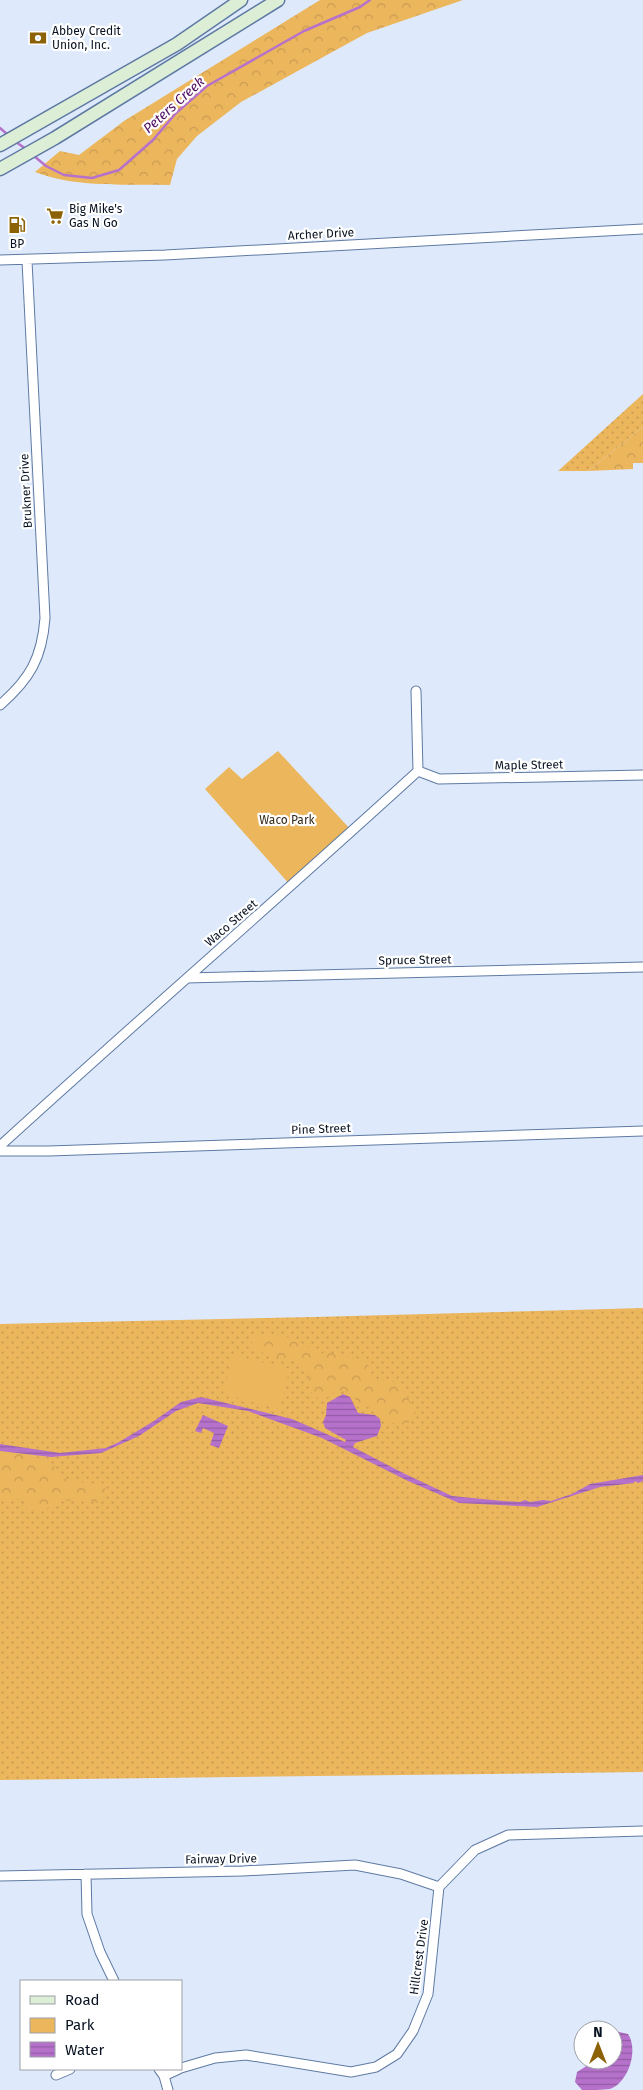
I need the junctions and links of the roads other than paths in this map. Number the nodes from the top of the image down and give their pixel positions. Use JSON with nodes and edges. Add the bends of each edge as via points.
{"nodes":[{"id":1,"x":241,"y":0,"type":"edge"},
{"id":2,"x":278,"y":0,"type":"edge"},
{"id":3,"x":177,"y":44,"type":"junction"},
{"id":4,"x":185,"y":58,"type":"junction"},
{"id":5,"x":0,"y":145,"type":"edge"},
{"id":6,"x":5,"y":166,"type":"edge"},
{"id":7,"x":643,"y":230,"type":"edge"},
{"id":8,"x":0,"y":260,"type":"edge"},
{"id":9,"x":27,"y":261,"type":"junction"},
{"id":10,"x":416,"y":691,"type":"dead end"},
{"id":11,"x":0,"y":705,"type":"edge"},
{"id":12,"x":418,"y":771,"type":"junction"},
{"id":13,"x":643,"y":774,"type":"edge"},
{"id":14,"x":643,"y":967,"type":"edge"},
{"id":15,"x":187,"y":978,"type":"junction"},
{"id":16,"x":643,"y":1131,"type":"edge"},
{"id":17,"x":0,"y":1146,"type":"edge"},
{"id":18,"x":0,"y":1151,"type":"edge"},
{"id":19,"x":643,"y":1831,"type":"edge"},
{"id":20,"x":86,"y":1874,"type":"junction"},
{"id":21,"x":0,"y":1876,"type":"edge"},
{"id":22,"x":439,"y":1887,"type":"junction"},
{"id":23,"x":114,"y":1980,"type":"edge"},
{"id":24,"x":182,"y":2067,"type":"edge"},
{"id":25,"x":68,"y":2070,"type":"edge"},
{"id":26,"x":162,"y":2072,"type":"edge"},
{"id":27,"x":56,"y":2075,"type":"dead end"},
{"id":28,"x":168,"y":2090,"type":"edge"}],
"edges":[{"from":1,"to":3,"type":"main road"},
{"from":2,"to":4,"type":"main road"},
{"from":3,"to":4,"type":"main road"},
{"from":3,"to":5,"type":"main road"},
{"from":4,"to":6,"type":"main road"},
{"from":7,"to":9,"type":"street","name":"Archer Drive"},
{"from":8,"to":9,"type":"street","name":"Archer Drive"},
{"from":9,"to":11,"type":"street","name":"Brukner Drive","via":[[43,639],[35,666],[18,689]]},
{"from":10,"to":12,"type":"street"},
{"from":12,"to":13,"type":"street","name":"Maple Street","via":[[439,779]]},
{"from":12,"to":15,"type":"street","name":"Waco Street"},
{"from":14,"to":15,"type":"street","name":"Spruce Street"},
{"from":15,"to":17,"type":"street","name":"Waco Street"},
{"from":16,"to":18,"type":"street","name":"Pine Street"},
{"from":19,"to":22,"type":"street","via":[[508,1835],[475,1850]]},
{"from":20,"to":21,"type":"street","name":"Fairway Drive"},
{"from":20,"to":22,"type":"street","name":"Fairway Drive","via":[[355,1865],[401,1874]]},
{"from":20,"to":23,"type":"street","via":[[87,1914]]},
{"from":22,"to":24,"type":"street","name":"Hillcrest Drive","via":[[428,1994],[413,2031],[396,2054],[376,2067],[351,2072],[246,2055],[215,2058]]},
{"from":25,"to":27,"type":"street"},
{"from":26,"to":28,"type":"street"}]}
